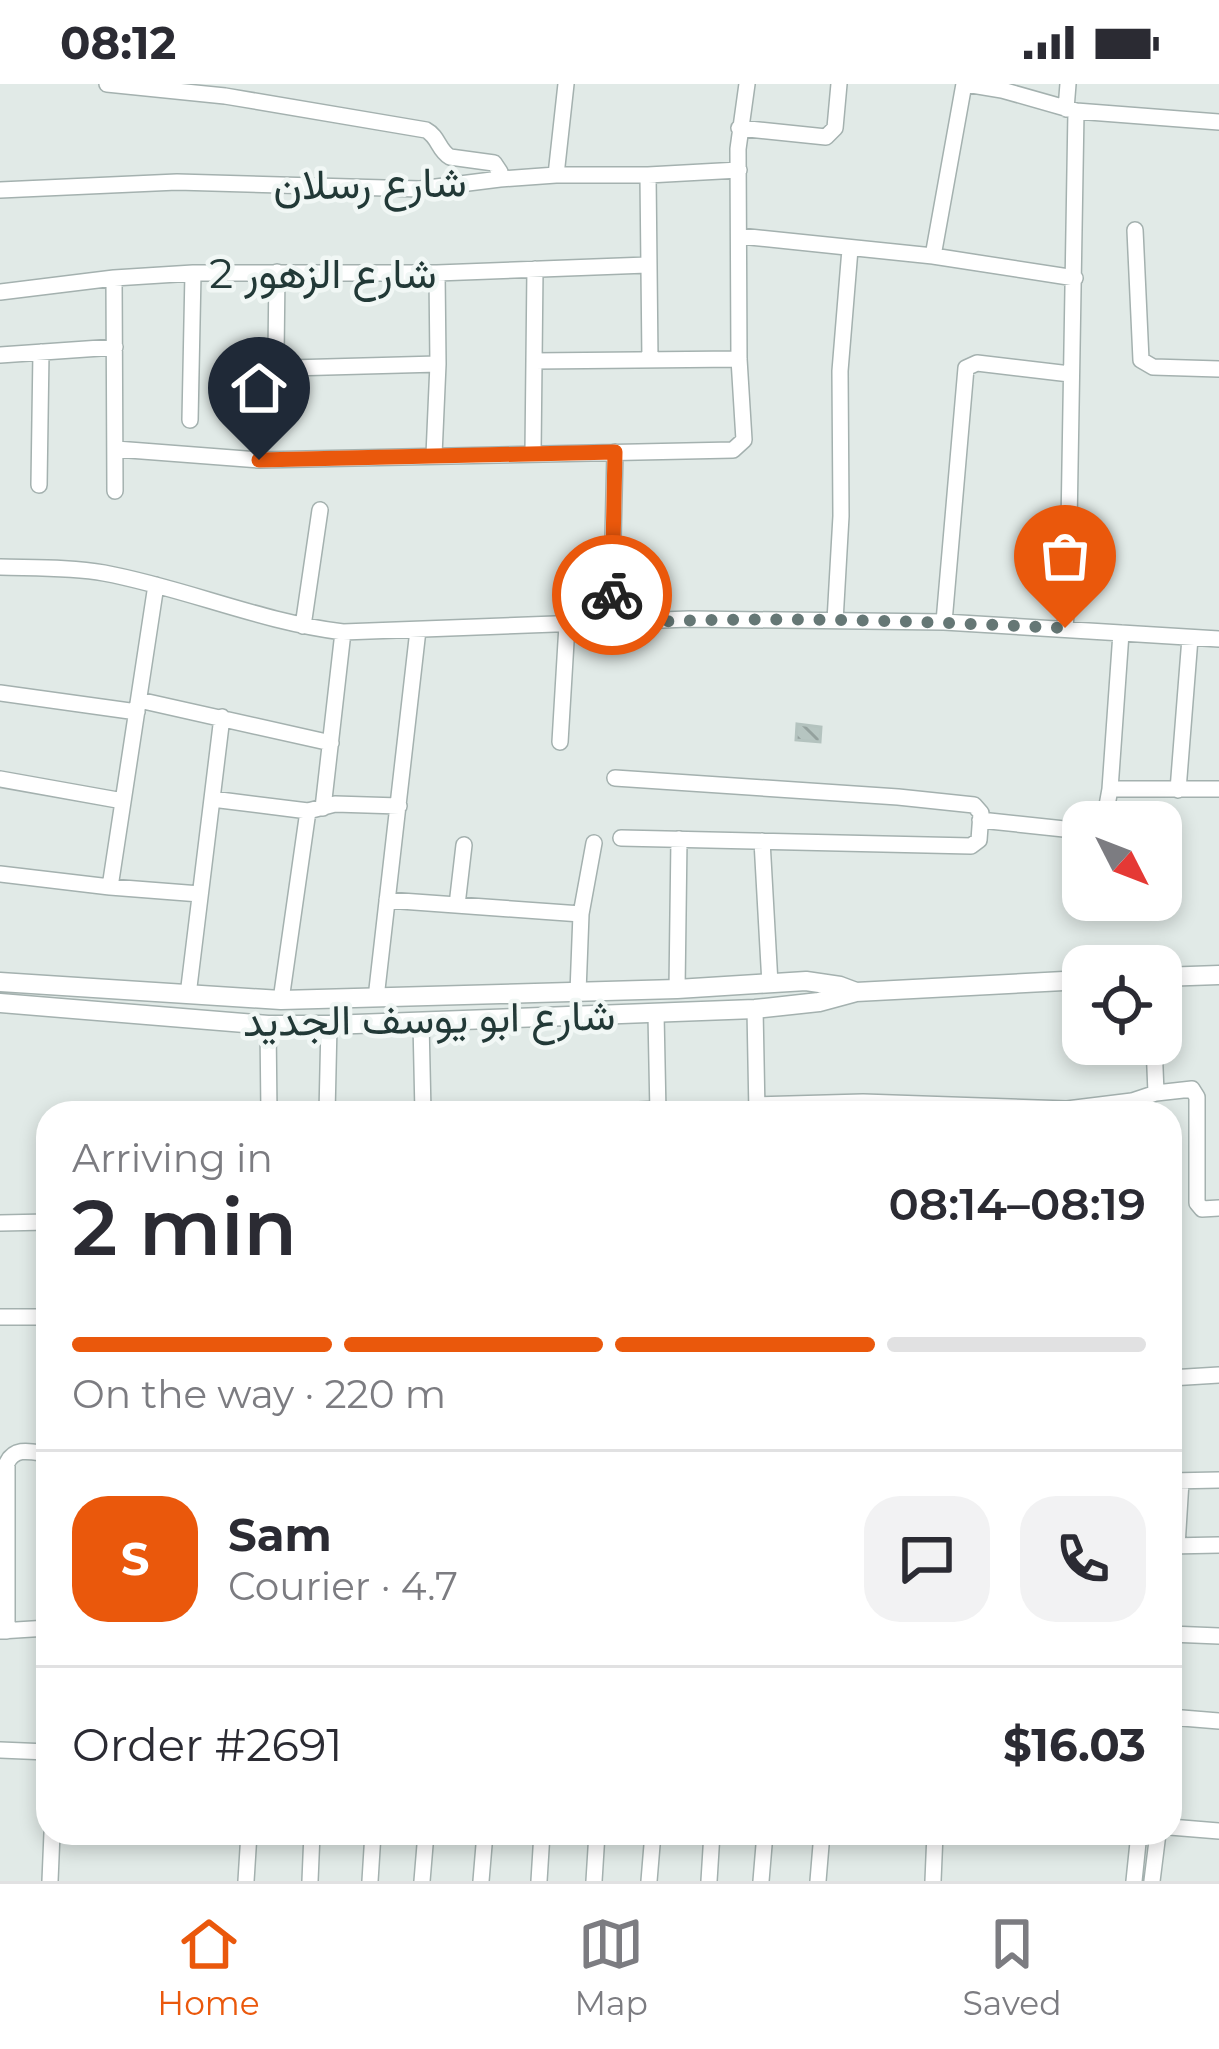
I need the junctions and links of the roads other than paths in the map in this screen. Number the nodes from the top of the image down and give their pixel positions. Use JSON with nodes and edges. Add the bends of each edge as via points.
{"nodes":[{"id":1,"x":106,"y":84,"type":"edge"},
{"id":2,"x":566,"y":84,"type":"edge"},
{"id":3,"x":747,"y":84,"type":"edge"},
{"id":4,"x":838,"y":84,"type":"edge"},
{"id":5,"x":965,"y":84,"type":"edge"},
{"id":6,"x":1068,"y":84,"type":"edge"},
{"id":7,"x":125,"y":85,"type":"edge"},
{"id":8,"x":226,"y":90,"type":"edge"},
{"id":9,"x":1071,"y":110,"type":"junction"},
{"id":10,"x":1219,"y":122,"type":"edge"},
{"id":11,"x":739,"y":128,"type":"junction"},
{"id":12,"x":739,"y":170,"type":"junction"},
{"id":13,"x":556,"y":175,"type":"junction"},
{"id":14,"x":648,"y":175,"type":"junction"},
{"id":15,"x":500,"y":178,"type":"junction"},
{"id":16,"x":0,"y":190,"type":"edge"},
{"id":17,"x":1135,"y":230,"type":"dead end"},
{"id":18,"x":740,"y":236,"type":"junction"},
{"id":19,"x":850,"y":249,"type":"junction"},
{"id":20,"x":933,"y":256,"type":"junction"},
{"id":21,"x":647,"y":265,"type":"junction"},
{"id":22,"x":535,"y":269,"type":"junction"},
{"id":23,"x":277,"y":272,"type":"junction"},
{"id":24,"x":193,"y":273,"type":"junction"},
{"id":25,"x":437,"y":273,"type":"junction"},
{"id":26,"x":114,"y":278,"type":"junction"},
{"id":27,"x":1075,"y":278,"type":"junction"},
{"id":28,"x":0,"y":292,"type":"edge"},
{"id":29,"x":115,"y":347,"type":"junction"},
{"id":30,"x":41,"y":352,"type":"junction"},
{"id":31,"x":0,"y":355,"type":"edge"},
{"id":32,"x":650,"y":359,"type":"junction"},
{"id":33,"x":740,"y":359,"type":"junction"},
{"id":34,"x":534,"y":361,"type":"junction"},
{"id":35,"x":438,"y":364,"type":"junction"},
{"id":36,"x":1219,"y":369,"type":"edge"},
{"id":37,"x":1070,"y":374,"type":"junction"},
{"id":38,"x":190,"y":420,"type":"dead end"},
{"id":39,"x":116,"y":449,"type":"junction"},
{"id":40,"x":615,"y":452,"type":"junction"},
{"id":41,"x":533,"y":453,"type":"junction"},
{"id":42,"x":434,"y":455,"type":"junction"},
{"id":43,"x":39,"y":484,"type":"dead end"},
{"id":44,"x":115,"y":491,"type":"dead end"},
{"id":45,"x":320,"y":510,"type":"dead end"},
{"id":46,"x":0,"y":567,"type":"edge"},
{"id":47,"x":156,"y":585,"type":"junction"},
{"id":48,"x":835,"y":621,"type":"junction"},
{"id":49,"x":944,"y":622,"type":"junction"},
{"id":50,"x":611,"y":624,"type":"junction"},
{"id":51,"x":303,"y":626,"type":"junction"},
{"id":52,"x":567,"y":626,"type":"junction"},
{"id":53,"x":1065,"y":628,"type":"junction"},
{"id":54,"x":418,"y":629,"type":"junction"},
{"id":55,"x":343,"y":632,"type":"junction"},
{"id":56,"x":1121,"y":634,"type":"junction"},
{"id":57,"x":1190,"y":638,"type":"junction"},
{"id":58,"x":1219,"y":639,"type":"edge"},
{"id":59,"x":0,"y":693,"type":"edge"},
{"id":60,"x":138,"y":706,"type":"junction"},
{"id":61,"x":222,"y":717,"type":"junction"},
{"id":62,"x":560,"y":742,"type":"dead end"},
{"id":63,"x":331,"y":743,"type":"junction"},
{"id":64,"x":0,"y":778,"type":"edge"},
{"id":65,"x":615,"y":778,"type":"dead end"},
{"id":66,"x":1109,"y":789,"type":"junction"},
{"id":67,"x":1219,"y":789,"type":"edge"},
{"id":68,"x":1178,"y":790,"type":"junction"},
{"id":69,"x":212,"y":799,"type":"junction"},
{"id":70,"x":124,"y":801,"type":"junction"},
{"id":71,"x":1107,"y":801,"type":"edge"},
{"id":72,"x":399,"y":806,"type":"junction"},
{"id":73,"x":316,"y":809,"type":"junction"},
{"id":74,"x":980,"y":820,"type":"junction"},
{"id":75,"x":1062,"y":829,"type":"edge"},
{"id":76,"x":621,"y":838,"type":"dead end"},
{"id":77,"x":679,"y":839,"type":"junction"},
{"id":78,"x":762,"y":841,"type":"junction"},
{"id":79,"x":594,"y":843,"type":"dead end"},
{"id":80,"x":464,"y":844,"type":"dead end"},
{"id":81,"x":0,"y":874,"type":"edge"},
{"id":82,"x":110,"y":887,"type":"junction"},
{"id":83,"x":200,"y":894,"type":"junction"},
{"id":84,"x":387,"y":900,"type":"junction"},
{"id":85,"x":458,"y":905,"type":"junction"},
{"id":86,"x":581,"y":914,"type":"junction"},
{"id":87,"x":1219,"y":975,"type":"edge"},
{"id":88,"x":1182,"y":976,"type":"edge"},
{"id":89,"x":1062,"y":981,"type":"edge"},
{"id":90,"x":0,"y":982,"type":"edge"},
{"id":91,"x":780,"y":983,"type":"junction"},
{"id":92,"x":68,"y":986,"type":"junction"},
{"id":93,"x":677,"y":989,"type":"junction"},
{"id":94,"x":578,"y":992,"type":"junction"},
{"id":95,"x":856,"y":992,"type":"junction"},
{"id":96,"x":188,"y":995,"type":"junction"},
{"id":97,"x":376,"y":998,"type":"junction"},
{"id":98,"x":281,"y":1000,"type":"junction"},
{"id":99,"x":0,"y":1003,"type":"edge"},
{"id":100,"x":67,"y":1006,"type":"junction"},
{"id":101,"x":788,"y":1006,"type":"junction"},
{"id":102,"x":755,"y":1009,"type":"junction"},
{"id":103,"x":656,"y":1014,"type":"junction"},
{"id":104,"x":422,"y":1022,"type":"junction"},
{"id":105,"x":268,"y":1024,"type":"junction"},
{"id":106,"x":329,"y":1024,"type":"junction"},
{"id":107,"x":1155,"y":1065,"type":"edge"},
{"id":108,"x":1156,"y":1093,"type":"junction"},
{"id":109,"x":269,"y":1101,"type":"edge"},
{"id":110,"x":327,"y":1101,"type":"edge"},
{"id":111,"x":423,"y":1101,"type":"edge"},
{"id":112,"x":658,"y":1101,"type":"edge"},
{"id":113,"x":757,"y":1101,"type":"edge"},
{"id":114,"x":1142,"y":1101,"type":"edge"},
{"id":115,"x":1218,"y":1208,"type":"edge"},
{"id":116,"x":36,"y":1222,"type":"edge"},
{"id":117,"x":0,"y":1223,"type":"edge"},
{"id":118,"x":0,"y":1317,"type":"edge"},
{"id":119,"x":36,"y":1317,"type":"edge"},
{"id":120,"x":1219,"y":1375,"type":"edge"},
{"id":121,"x":1182,"y":1377,"type":"edge"},
{"id":122,"x":36,"y":1453,"type":"edge"},
{"id":123,"x":1219,"y":1480,"type":"edge"},
{"id":124,"x":1182,"y":1481,"type":"edge"},
{"id":125,"x":4,"y":1543,"type":"edge"},
{"id":126,"x":1219,"y":1545,"type":"edge"},
{"id":127,"x":1182,"y":1546,"type":"edge"},
{"id":128,"x":36,"y":1629,"type":"edge"},
{"id":129,"x":4,"y":1631,"type":"edge"},
{"id":130,"x":1182,"y":1634,"type":"edge"},
{"id":131,"x":1219,"y":1636,"type":"edge"},
{"id":132,"x":1182,"y":1718,"type":"edge"},
{"id":133,"x":1219,"y":1721,"type":"edge"},
{"id":134,"x":0,"y":1750,"type":"edge"},
{"id":135,"x":36,"y":1752,"type":"edge"},
{"id":136,"x":1182,"y":1828,"type":"edge"},
{"id":137,"x":1219,"y":1831,"type":"edge"},
{"id":138,"x":52,"y":1845,"type":"edge"},
{"id":139,"x":248,"y":1845,"type":"edge"},
{"id":140,"x":312,"y":1845,"type":"edge"},
{"id":141,"x":372,"y":1845,"type":"edge"},
{"id":142,"x":425,"y":1845,"type":"edge"},
{"id":143,"x":484,"y":1845,"type":"edge"},
{"id":144,"x":541,"y":1845,"type":"edge"},
{"id":145,"x":596,"y":1845,"type":"edge"},
{"id":146,"x":652,"y":1845,"type":"edge"},
{"id":147,"x":711,"y":1845,"type":"edge"},
{"id":148,"x":763,"y":1845,"type":"edge"},
{"id":149,"x":821,"y":1845,"type":"edge"},
{"id":150,"x":934,"y":1845,"type":"edge"},
{"id":151,"x":1138,"y":1845,"type":"edge"},
{"id":152,"x":1156,"y":1845,"type":"edge"},
{"id":153,"x":50,"y":1881,"type":"edge"},
{"id":154,"x":246,"y":1881,"type":"edge"},
{"id":155,"x":310,"y":1881,"type":"edge"},
{"id":156,"x":370,"y":1881,"type":"edge"},
{"id":157,"x":422,"y":1881,"type":"edge"},
{"id":158,"x":481,"y":1881,"type":"edge"},
{"id":159,"x":538,"y":1881,"type":"edge"},
{"id":160,"x":595,"y":1881,"type":"edge"},
{"id":161,"x":649,"y":1881,"type":"edge"},
{"id":162,"x":709,"y":1881,"type":"edge"},
{"id":163,"x":761,"y":1881,"type":"edge"},
{"id":164,"x":818,"y":1881,"type":"edge"},
{"id":165,"x":933,"y":1881,"type":"edge"},
{"id":166,"x":1134,"y":1881,"type":"edge"},
{"id":167,"x":1152,"y":1881,"type":"edge"}],
"edges":[{"from":1,"to":7,"type":"street"},
{"from":2,"to":13,"type":"street"},
{"from":3,"to":11,"type":"street"},
{"from":4,"to":11,"type":"street","via":[[835,128],[823,138]]},
{"from":5,"to":9,"type":"street"},
{"from":5,"to":20,"type":"street"},
{"from":6,"to":9,"type":"street"},
{"from":7,"to":8,"type":"street"},
{"from":8,"to":15,"type":"street","via":[[426,130],[450,158],[494,163]]},
{"from":9,"to":10,"type":"street"},
{"from":9,"to":27,"type":"street"},
{"from":11,"to":12,"type":"street"},
{"from":12,"to":14,"type":"street","name":"شارع رسلان"},
{"from":12,"to":18,"type":"street"},
{"from":13,"to":14,"type":"street","name":"شارع رسلان"},
{"from":13,"to":15,"type":"street","name":"شارع رسلان"},
{"from":14,"to":21,"type":"street"},
{"from":15,"to":16,"type":"street","name":"شارع رسلان","via":[[420,189],[177,182]]},
{"from":17,"to":36,"type":"street","via":[[1141,360]]},
{"from":18,"to":19,"type":"street"},
{"from":18,"to":33,"type":"street"},
{"from":19,"to":20,"type":"street"},
{"from":19,"to":48,"type":"street"},
{"from":20,"to":27,"type":"street"},
{"from":21,"to":22,"type":"street","name":"شارع الزهور 2"},
{"from":21,"to":32,"type":"street"},
{"from":22,"to":25,"type":"street","name":"شارع الزهور 2"},
{"from":22,"to":34,"type":"street"},
{"from":23,"to":24,"type":"street","name":"شارع الزهور 2"},
{"from":23,"to":25,"type":"street","name":"شارع الزهور 2"},
{"from":23,"to":35,"type":"street","via":[[276,355],[290,368]]},
{"from":24,"to":26,"type":"street","name":"شارع الزهور 2"},
{"from":24,"to":38,"type":"street"},
{"from":25,"to":35,"type":"street"},
{"from":26,"to":28,"type":"street","name":"شارع الزهور 2"},
{"from":26,"to":29,"type":"street"},
{"from":27,"to":37,"type":"street"},
{"from":29,"to":30,"type":"street"},
{"from":29,"to":39,"type":"street"},
{"from":30,"to":31,"type":"street"},
{"from":30,"to":43,"type":"street"},
{"from":32,"to":33,"type":"street"},
{"from":32,"to":34,"type":"street"},
{"from":33,"to":40,"type":"street","via":[[744,440],[733,451]]},
{"from":34,"to":41,"type":"street"},
{"from":35,"to":42,"type":"street"},
{"from":37,"to":49,"type":"street","via":[[966,368]]},
{"from":37,"to":53,"type":"street"},
{"from":39,"to":42,"type":"street","via":[[259,460]]},
{"from":39,"to":44,"type":"street"},
{"from":40,"to":41,"type":"street"},
{"from":40,"to":50,"type":"street"},
{"from":41,"to":42,"type":"street"},
{"from":45,"to":51,"type":"street"},
{"from":46,"to":47,"type":"street","via":[[100,572]]},
{"from":47,"to":51,"type":"street"},
{"from":47,"to":60,"type":"street"},
{"from":48,"to":49,"type":"street"},
{"from":48,"to":50,"type":"street"},
{"from":49,"to":53,"type":"street"},
{"from":50,"to":52,"type":"street"},
{"from":51,"to":55,"type":"street"},
{"from":52,"to":54,"type":"street"},
{"from":52,"to":62,"type":"street"},
{"from":53,"to":56,"type":"street"},
{"from":54,"to":55,"type":"street"},
{"from":54,"to":72,"type":"street"},
{"from":55,"to":63,"type":"street"},
{"from":56,"to":57,"type":"street"},
{"from":56,"to":66,"type":"street"},
{"from":57,"to":58,"type":"street"},
{"from":57,"to":68,"type":"street"},
{"from":59,"to":60,"type":"street"},
{"from":60,"to":61,"type":"street"},
{"from":60,"to":70,"type":"street"},
{"from":61,"to":63,"type":"street"},
{"from":61,"to":69,"type":"street"},
{"from":63,"to":73,"type":"street"},
{"from":64,"to":70,"type":"street"},
{"from":65,"to":74,"type":"street","via":[[974,805]]},
{"from":66,"to":68,"type":"street"},
{"from":66,"to":71,"type":"street"},
{"from":67,"to":68,"type":"street"},
{"from":69,"to":73,"type":"street"},
{"from":69,"to":83,"type":"street"},
{"from":70,"to":82,"type":"street"},
{"from":72,"to":73,"type":"street"},
{"from":72,"to":84,"type":"street"},
{"from":73,"to":98,"type":"street"},
{"from":74,"to":75,"type":"street"},
{"from":74,"to":78,"type":"street","via":[[971,846]]},
{"from":76,"to":77,"type":"street"},
{"from":77,"to":78,"type":"street"},
{"from":77,"to":93,"type":"street"},
{"from":78,"to":91,"type":"street"},
{"from":79,"to":86,"type":"street"},
{"from":80,"to":85,"type":"street"},
{"from":81,"to":82,"type":"street"},
{"from":82,"to":83,"type":"street"},
{"from":83,"to":96,"type":"street"},
{"from":84,"to":85,"type":"street"},
{"from":84,"to":97,"type":"street"},
{"from":85,"to":86,"type":"street"},
{"from":86,"to":94,"type":"street"},
{"from":87,"to":88,"type":"street"},
{"from":89,"to":95,"type":"street","name":"شارع ابو يوسف الجديد"},
{"from":90,"to":92,"type":"street","name":"شارع ابو يوسف الجديد"},
{"from":91,"to":93,"type":"street","name":"شارع ابو يوسف الجديد"},
{"from":91,"to":95,"type":"street","name":"شارع ابو يوسف الجديد","via":[[823,982]]},
{"from":91,"to":101,"type":"street","via":[[798,991]]},
{"from":92,"to":96,"type":"street","name":"شارع ابو يوسف الجديد"},
{"from":92,"to":100,"type":"street"},
{"from":93,"to":94,"type":"street","name":"شارع ابو يوسف الجديد"},
{"from":94,"to":97,"type":"street","name":"شارع ابو يوسف الجديد"},
{"from":95,"to":101,"type":"street","name":"شارع ابو يوسف الجديد"},
{"from":96,"to":98,"type":"street","name":"شارع ابو يوسف الجديد"},
{"from":97,"to":98,"type":"street","name":"شارع ابو يوسف الجديد"},
{"from":99,"to":100,"type":"street","name":"شارع ابو يوسف الجديد"},
{"from":100,"to":105,"type":"street","name":"شارع ابو يوسف الجديد"},
{"from":101,"to":102,"type":"street","name":"شارع ابو يوسف الجديد"},
{"from":102,"to":103,"type":"street","name":"شارع ابو يوسف الجديد"},
{"from":102,"to":113,"type":"street"},
{"from":103,"to":104,"type":"street","name":"شارع ابو يوسف الجديد"},
{"from":103,"to":112,"type":"street"},
{"from":104,"to":106,"type":"street","name":"شارع ابو يوسف الجديد"},
{"from":104,"to":111,"type":"street"},
{"from":105,"to":106,"type":"street","name":"شارع ابو يوسف الجديد"},
{"from":105,"to":109,"type":"street"},
{"from":106,"to":110,"type":"street"},
{"from":107,"to":108,"type":"street"},
{"from":108,"to":114,"type":"street"},
{"from":108,"to":115,"type":"street","via":[[1192,1089],[1197,1096],[1197,1203]]},
{"from":116,"to":117,"type":"street"},
{"from":118,"to":119,"type":"street"},
{"from":120,"to":121,"type":"street"},
{"from":122,"to":125,"type":"street","via":[[9,1457]]},
{"from":123,"to":124,"type":"street"},
{"from":125,"to":129,"type":"street"},
{"from":126,"to":127,"type":"street"},
{"from":128,"to":129,"type":"street"},
{"from":130,"to":131,"type":"street"},
{"from":132,"to":133,"type":"street"},
{"from":134,"to":135,"type":"street"},
{"from":136,"to":137,"type":"street"},
{"from":138,"to":153,"type":"street"},
{"from":139,"to":154,"type":"street"},
{"from":140,"to":155,"type":"street"},
{"from":141,"to":156,"type":"street"},
{"from":142,"to":157,"type":"street"},
{"from":143,"to":158,"type":"street"},
{"from":144,"to":159,"type":"street"},
{"from":145,"to":160,"type":"street"},
{"from":146,"to":161,"type":"street"},
{"from":147,"to":162,"type":"street"},
{"from":148,"to":163,"type":"street"},
{"from":149,"to":164,"type":"street"},
{"from":150,"to":165,"type":"street"},
{"from":151,"to":166,"type":"street"},
{"from":152,"to":167,"type":"street"}]}
